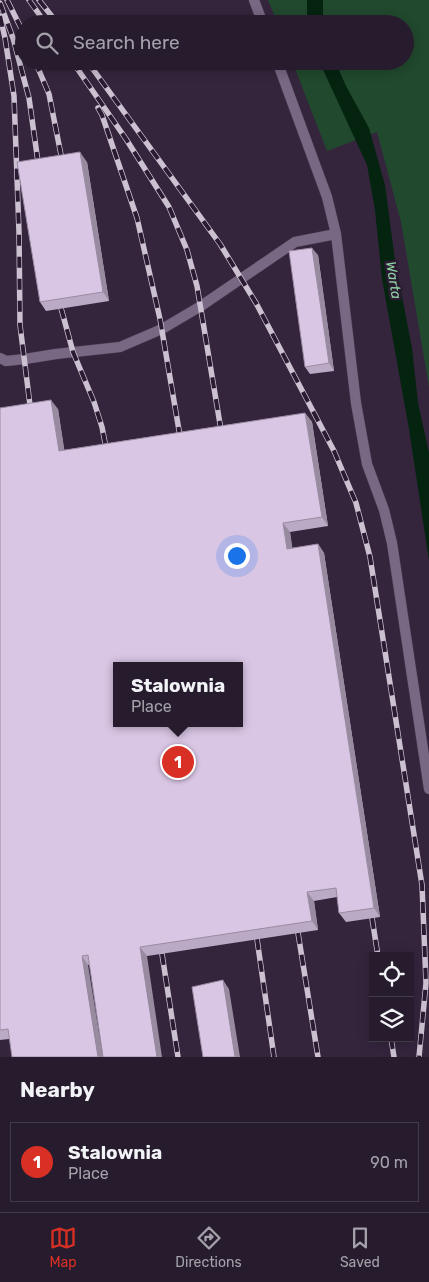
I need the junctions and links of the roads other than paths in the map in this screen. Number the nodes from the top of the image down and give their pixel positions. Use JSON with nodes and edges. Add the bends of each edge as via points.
{"nodes":[{"id":1,"x":254,"y":0,"type":"edge"},
{"id":2,"x":260,"y":15,"type":"edge"},
{"id":3,"x":280,"y":70,"type":"edge"},
{"id":4,"x":336,"y":234,"type":"junction"},
{"id":5,"x":0,"y":358,"type":"edge"},
{"id":6,"x":429,"y":789,"type":"edge"}],
"edges":[{"from":1,"to":2,"type":"lane"},
{"from":3,"to":4,"type":"lane","via":[[328,197]]},
{"from":4,"to":5,"type":"lane","via":[[295,242],[162,329],[120,347],[6,361]]},
{"from":4,"to":6,"type":"lane","via":[[356,403],[367,464],[392,543]]}]}
